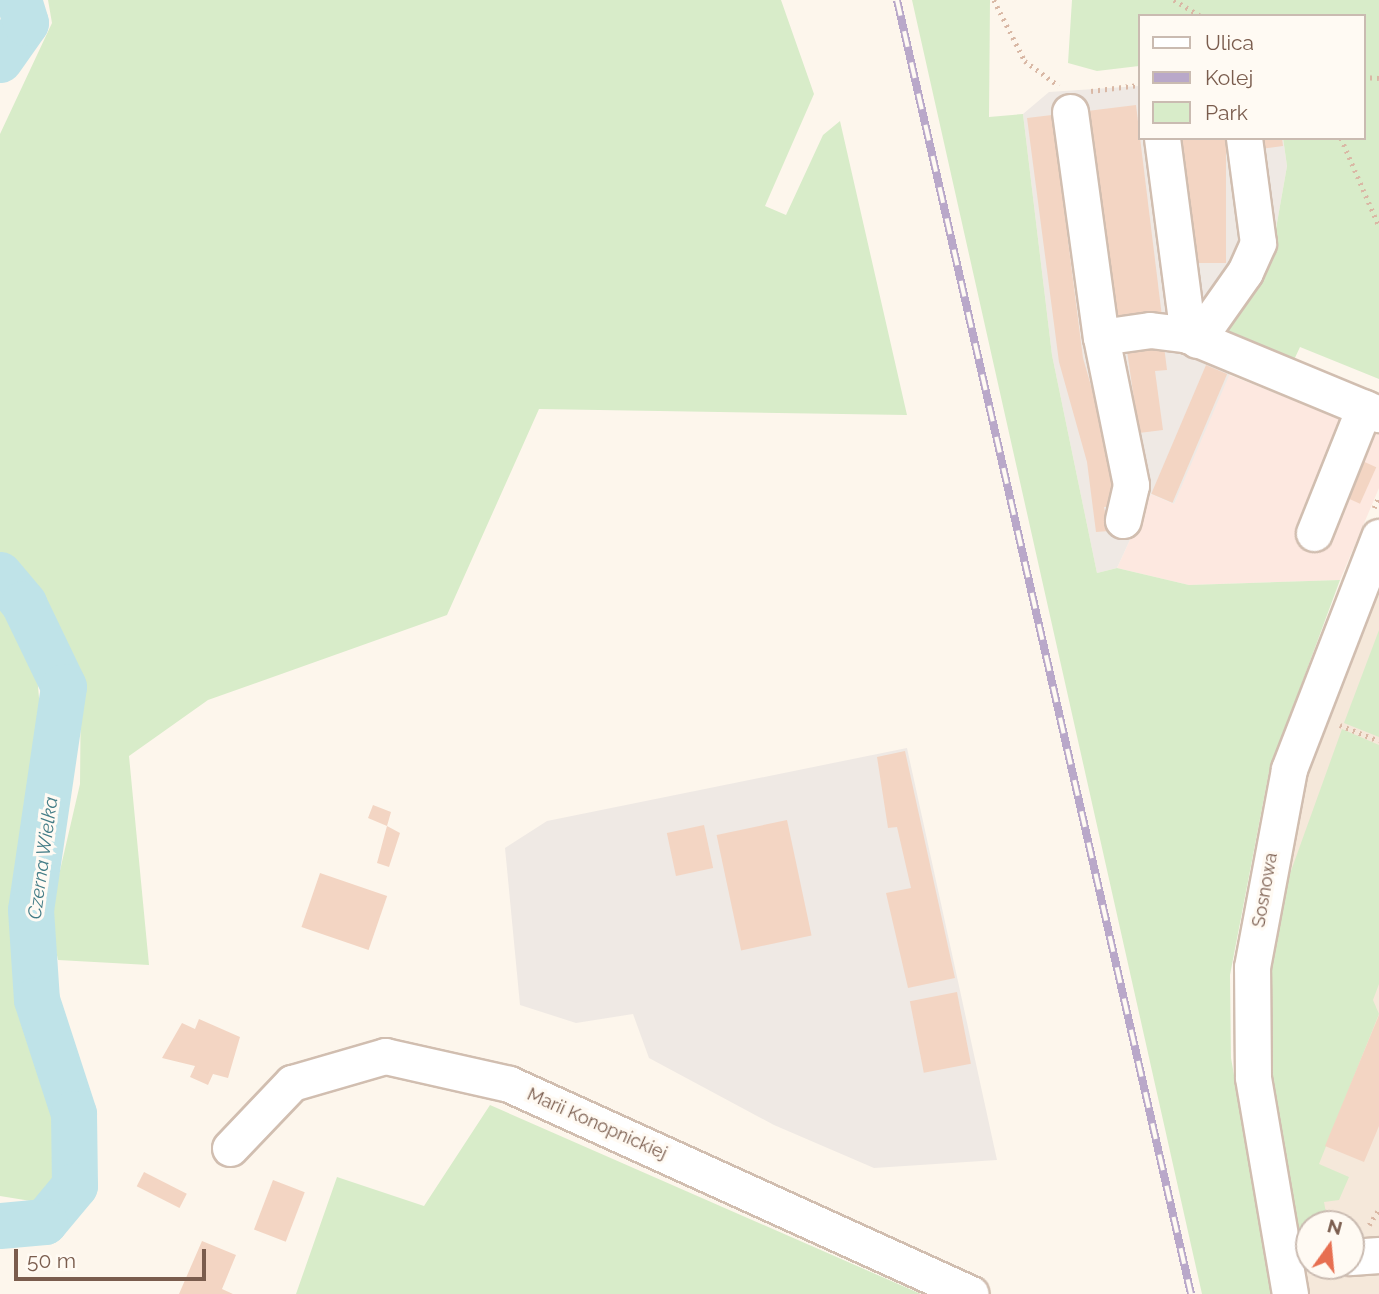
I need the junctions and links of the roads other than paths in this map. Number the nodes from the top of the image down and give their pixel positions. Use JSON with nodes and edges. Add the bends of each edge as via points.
{"nodes":[{"id":1,"x":1073,"y":97,"type":"road end"},
{"id":2,"x":1161,"y":140,"type":"edge"},
{"id":3,"x":1244,"y":140,"type":"edge"},
{"id":4,"x":1101,"y":337,"type":"junction"},
{"id":5,"x":1192,"y":338,"type":"junction"},
{"id":6,"x":1371,"y":411,"type":"edge"},
{"id":7,"x":1123,"y":520,"type":"dead end"},
{"id":8,"x":1314,"y":533,"type":"dead end"},
{"id":9,"x":1379,"y":537,"type":"edge"},
{"id":10,"x":230,"y":1148,"type":"dead end"},
{"id":11,"x":1295,"y":1251,"type":"edge"},
{"id":12,"x":1295,"y":1269,"type":"edge"},
{"id":13,"x":928,"y":1284,"type":"edge"},
{"id":14,"x":971,"y":1294,"type":"edge"},
{"id":15,"x":1290,"y":1294,"type":"edge"}],
"edges":[{"from":1,"to":4,"type":"street"},
{"from":2,"to":5,"type":"street"},
{"from":3,"to":5,"type":"street","via":[[1258,243]]},
{"from":4,"to":5,"type":"street","via":[[1150,330]]},
{"from":4,"to":7,"type":"street","via":[[1131,485]]},
{"from":5,"to":6,"type":"street"},
{"from":6,"to":8,"type":"street"},
{"from":9,"to":11,"type":"street","name":"Sosnowa","via":[[1289,769],[1252,967],[1253,1077]]},
{"from":10,"to":13,"type":"street","name":"Marii Konopnickiej","via":[[292,1083],[385,1056],[509,1084]]},
{"from":12,"to":15,"type":"street","name":"Sosnowa"},
{"from":13,"to":14,"type":"street","name":"Marii Konopnickiej"}]}
